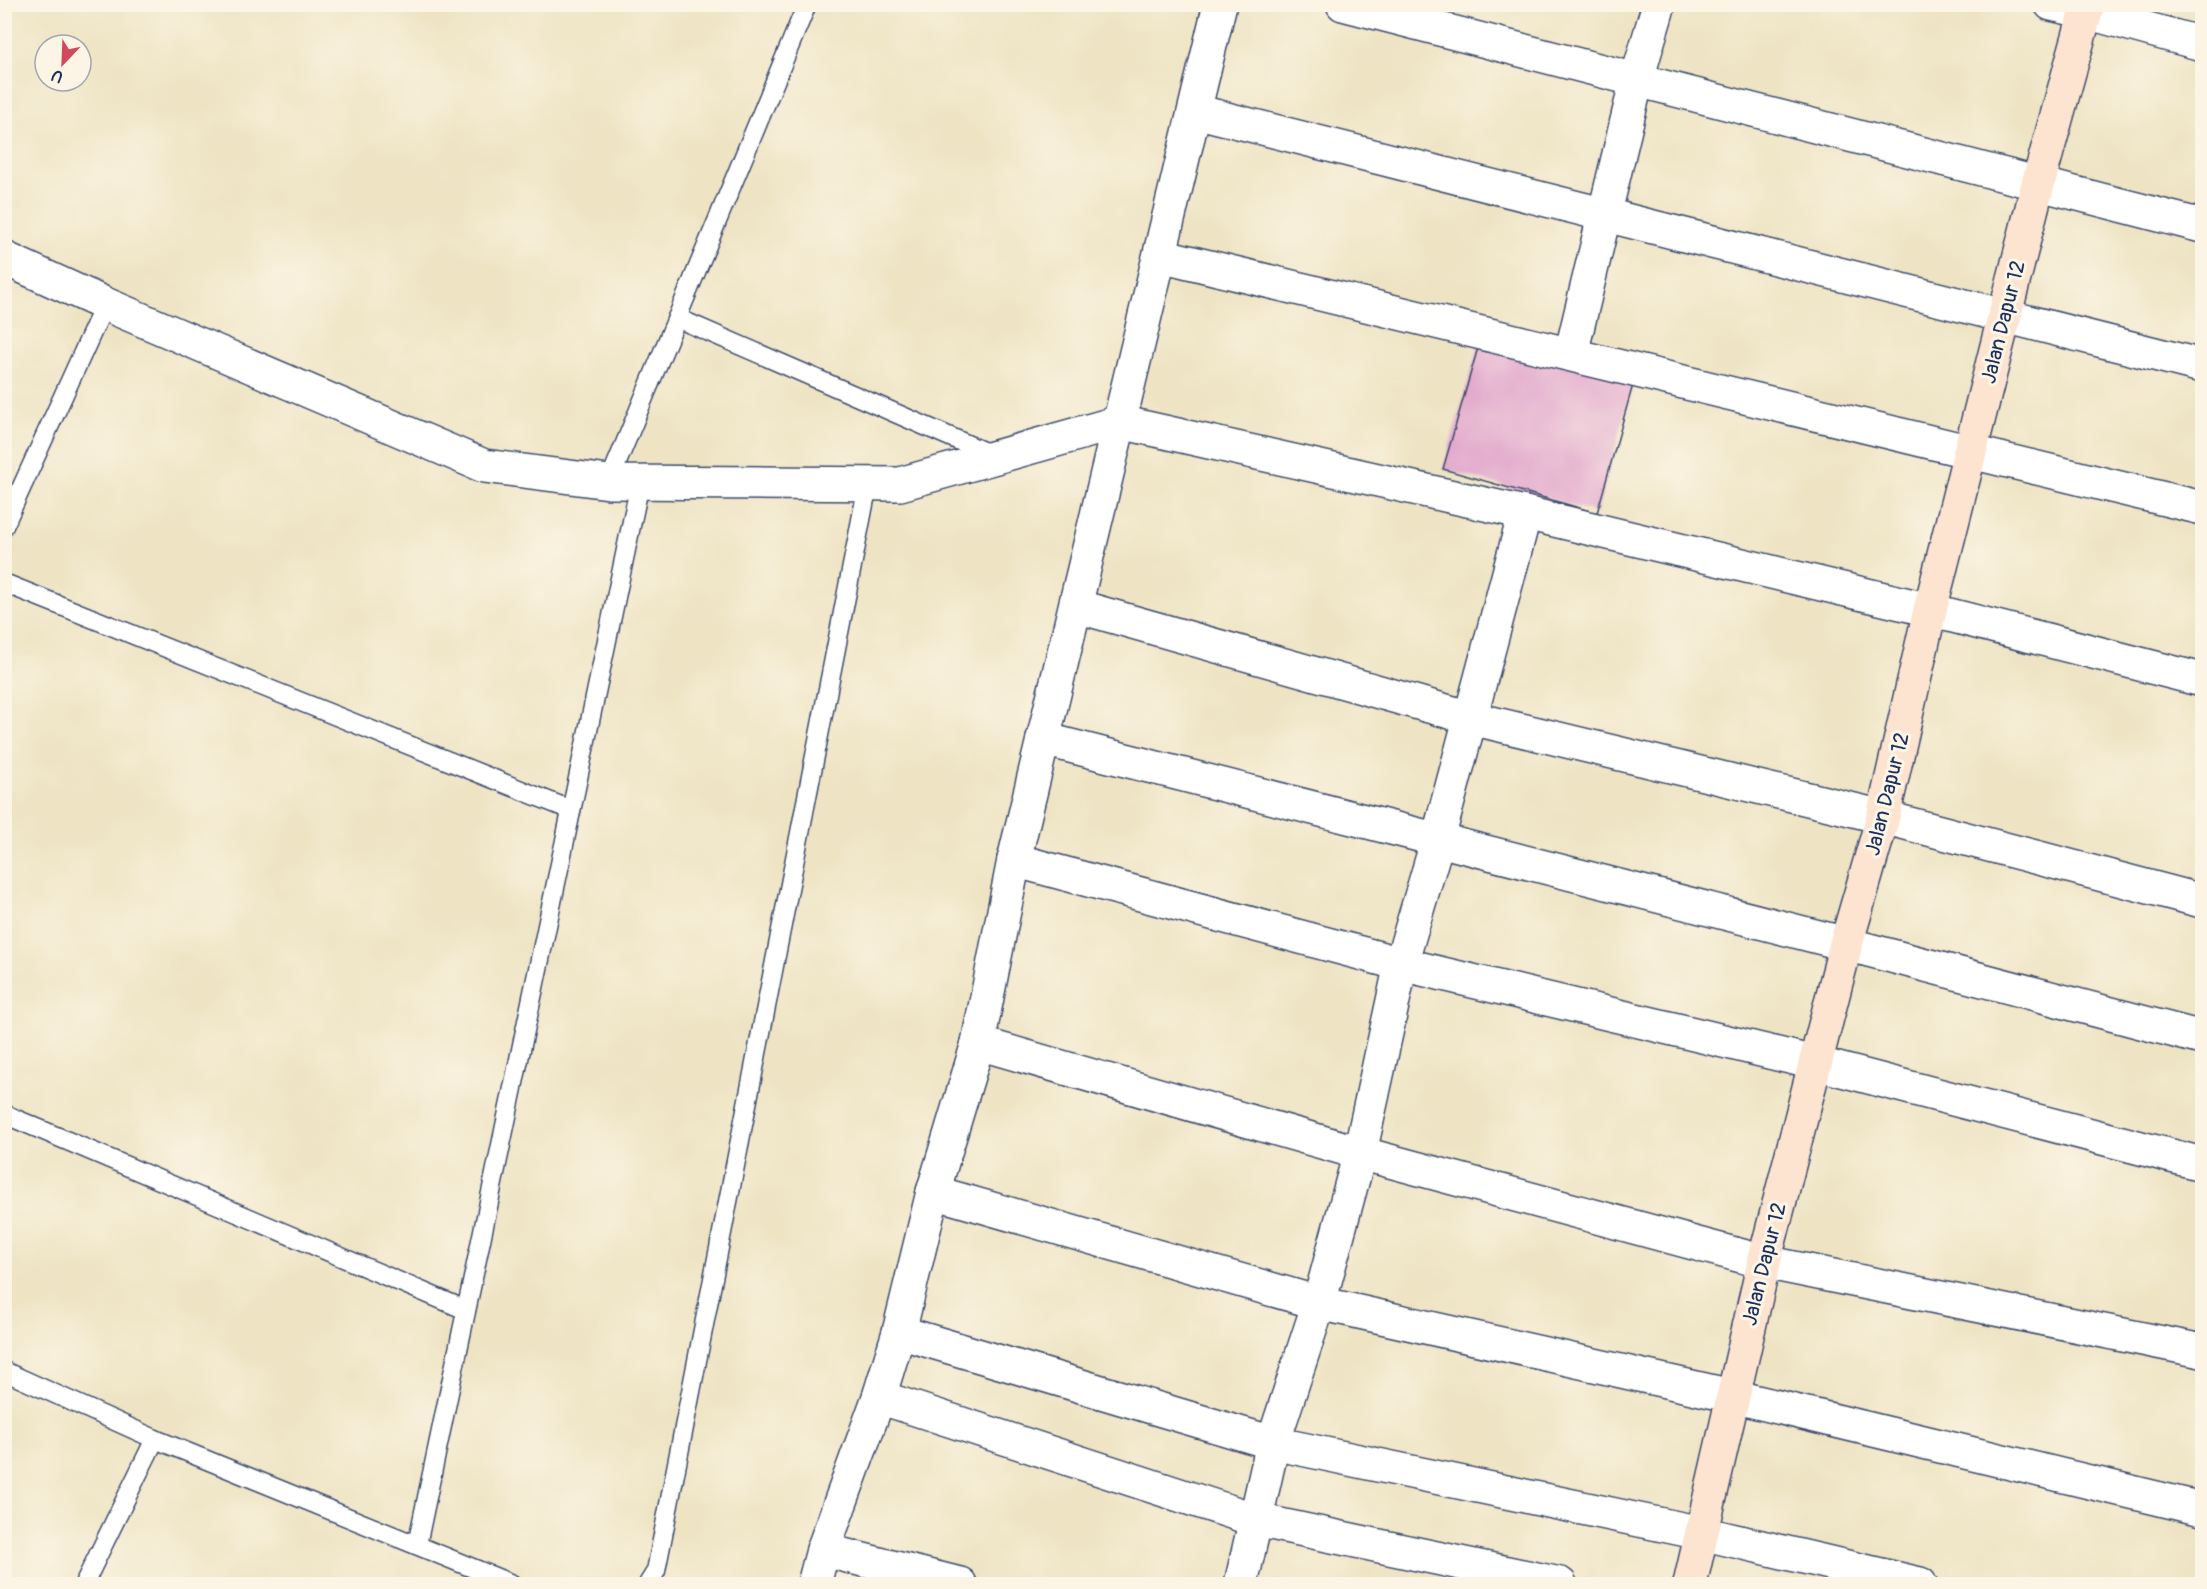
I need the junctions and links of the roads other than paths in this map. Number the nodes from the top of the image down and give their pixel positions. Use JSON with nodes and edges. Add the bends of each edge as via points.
{"nodes":[{"id":1,"x":807,"y":4,"type":"edge"},
{"id":2,"x":1220,"y":4,"type":"edge"},
{"id":3,"x":1343,"y":4,"type":"edge"},
{"id":4,"x":1659,"y":4,"type":"edge"},
{"id":5,"x":2051,"y":4,"type":"edge"},
{"id":6,"x":2087,"y":8,"type":"edge"},
{"id":7,"x":2202,"y":44,"type":"edge"},
{"id":8,"x":1637,"y":79,"type":"junction"},
{"id":9,"x":1195,"y":111,"type":"junction"},
{"id":10,"x":2038,"y":184,"type":"junction"},
{"id":11,"x":1604,"y":214,"type":"junction"},
{"id":12,"x":2202,"y":226,"type":"edge"},
{"id":13,"x":1160,"y":255,"type":"junction"},
{"id":14,"x":4,"y":258,"type":"edge"},
{"id":15,"x":105,"y":304,"type":"junction"},
{"id":16,"x":2005,"y":316,"type":"junction"},
{"id":17,"x":677,"y":318,"type":"junction"},
{"id":18,"x":1571,"y":354,"type":"junction"},
{"id":19,"x":2202,"y":366,"type":"edge"},
{"id":20,"x":1120,"y":422,"type":"junction"},
{"id":21,"x":1971,"y":452,"type":"junction"},
{"id":22,"x":996,"y":457,"type":"junction"},
{"id":23,"x":624,"y":483,"type":"junction"},
{"id":24,"x":868,"y":484,"type":"junction"},
{"id":25,"x":2202,"y":508,"type":"edge"},
{"id":26,"x":1525,"y":513,"type":"junction"},
{"id":27,"x":4,"y":526,"type":"edge"},
{"id":28,"x":4,"y":583,"type":"edge"},
{"id":29,"x":1076,"y":606,"type":"junction"},
{"id":30,"x":1930,"y":610,"type":"junction"},
{"id":31,"x":2202,"y":680,"type":"edge"},
{"id":32,"x":1471,"y":718,"type":"junction"},
{"id":33,"x":1043,"y":739,"type":"junction"},
{"id":34,"x":571,"y":810,"type":"junction"},
{"id":35,"x":1883,"y":817,"type":"junction"},
{"id":36,"x":1438,"y":839,"type":"junction"},
{"id":37,"x":1014,"y":860,"type":"junction"},
{"id":38,"x":2202,"y":901,"type":"edge"},
{"id":39,"x":1846,"y":944,"type":"junction"},
{"id":40,"x":1401,"y":963,"type":"junction"},
{"id":41,"x":2202,"y":1038,"type":"edge"},
{"id":42,"x":978,"y":1043,"type":"junction"},
{"id":43,"x":1815,"y":1063,"type":"junction"},
{"id":44,"x":4,"y":1114,"type":"edge"},
{"id":45,"x":1360,"y":1153,"type":"junction"},
{"id":46,"x":2202,"y":1164,"type":"edge"},
{"id":47,"x":933,"y":1192,"type":"junction"},
{"id":48,"x":1764,"y":1262,"type":"junction"},
{"id":49,"x":1319,"y":1303,"type":"junction"},
{"id":50,"x":466,"y":1310,"type":"junction"},
{"id":51,"x":899,"y":1332,"type":"junction"},
{"id":52,"x":2202,"y":1351,"type":"edge"},
{"id":53,"x":4,"y":1371,"type":"edge"},
{"id":54,"x":1732,"y":1396,"type":"junction"},
{"id":55,"x":879,"y":1397,"type":"junction"},
{"id":56,"x":155,"y":1439,"type":"junction"},
{"id":57,"x":1273,"y":1443,"type":"junction"},
{"id":58,"x":2202,"y":1509,"type":"edge"},
{"id":59,"x":1256,"y":1520,"type":"junction"},
{"id":60,"x":1701,"y":1533,"type":"junction"},
{"id":61,"x":417,"y":1545,"type":"junction"},
{"id":62,"x":823,"y":1550,"type":"junction"},
{"id":63,"x":84,"y":1584,"type":"edge"},
{"id":64,"x":512,"y":1584,"type":"edge"},
{"id":65,"x":648,"y":1584,"type":"edge"},
{"id":66,"x":814,"y":1584,"type":"edge"},
{"id":67,"x":960,"y":1584,"type":"edge"},
{"id":68,"x":1241,"y":1584,"type":"edge"},
{"id":69,"x":1560,"y":1584,"type":"edge"},
{"id":70,"x":1690,"y":1584,"type":"edge"},
{"id":71,"x":1920,"y":1584,"type":"edge"}],
"edges":[{"from":1,"to":17,"type":"lane"},
{"from":2,"to":9,"type":"street"},
{"from":3,"to":8,"type":"street"},
{"from":4,"to":8,"type":"street"},
{"from":5,"to":6,"type":"street"},
{"from":6,"to":7,"type":"street"},
{"from":6,"to":10,"type":"street","name":"Jalan Dapur 12"},
{"from":8,"to":10,"type":"street"},
{"from":8,"to":11,"type":"street"},
{"from":9,"to":11,"type":"street"},
{"from":9,"to":13,"type":"street"},
{"from":10,"to":12,"type":"street"},
{"from":10,"to":16,"type":"street","name":"Jalan Dapur 12"},
{"from":11,"to":16,"type":"street"},
{"from":11,"to":18,"type":"street"},
{"from":13,"to":18,"type":"street"},
{"from":13,"to":20,"type":"street"},
{"from":14,"to":15,"type":"street"},
{"from":15,"to":23,"type":"street","via":[[484,466]]},
{"from":15,"to":27,"type":"lane"},
{"from":16,"to":19,"type":"street"},
{"from":16,"to":21,"type":"street","name":"Jalan Dapur 12"},
{"from":17,"to":22,"type":"lane"},
{"from":17,"to":23,"type":"lane"},
{"from":18,"to":21,"type":"street"},
{"from":20,"to":22,"type":"street"},
{"from":20,"to":26,"type":"street"},
{"from":20,"to":29,"type":"street"},
{"from":21,"to":25,"type":"street"},
{"from":21,"to":30,"type":"street","name":"Jalan Dapur 12"},
{"from":22,"to":24,"type":"street","via":[[900,484]]},
{"from":23,"to":24,"type":"street"},
{"from":23,"to":34,"type":"lane"},
{"from":24,"to":65,"type":"lane","via":[[656,1571]]},
{"from":26,"to":30,"type":"street"},
{"from":26,"to":32,"type":"street"},
{"from":28,"to":34,"type":"lane"},
{"from":29,"to":32,"type":"street"},
{"from":29,"to":33,"type":"street"},
{"from":30,"to":31,"type":"street"},
{"from":30,"to":35,"type":"street","name":"Jalan Dapur 12"},
{"from":32,"to":35,"type":"street"},
{"from":32,"to":36,"type":"street"},
{"from":33,"to":36,"type":"street"},
{"from":33,"to":37,"type":"street"},
{"from":34,"to":50,"type":"lane"},
{"from":35,"to":38,"type":"street"},
{"from":35,"to":39,"type":"street","name":"Jalan Dapur 12"},
{"from":36,"to":39,"type":"street"},
{"from":36,"to":40,"type":"street"},
{"from":37,"to":40,"type":"street"},
{"from":37,"to":42,"type":"street"},
{"from":39,"to":41,"type":"street"},
{"from":39,"to":43,"type":"street","name":"Jalan Dapur 12"},
{"from":40,"to":43,"type":"street"},
{"from":40,"to":45,"type":"street"},
{"from":42,"to":45,"type":"street"},
{"from":42,"to":47,"type":"street"},
{"from":43,"to":46,"type":"street"},
{"from":43,"to":48,"type":"street","name":"Jalan Dapur 12"},
{"from":44,"to":50,"type":"lane"},
{"from":45,"to":48,"type":"street"},
{"from":45,"to":49,"type":"street"},
{"from":47,"to":49,"type":"street"},
{"from":47,"to":51,"type":"street"},
{"from":48,"to":52,"type":"street"},
{"from":48,"to":54,"type":"street","name":"Jalan Dapur 12"},
{"from":49,"to":54,"type":"street"},
{"from":49,"to":57,"type":"street"},
{"from":50,"to":61,"type":"lane"},
{"from":51,"to":55,"type":"street"},
{"from":51,"to":57,"type":"street"},
{"from":53,"to":56,"type":"lane"},
{"from":54,"to":58,"type":"street"},
{"from":54,"to":60,"type":"street","name":"Jalan Dapur 12"},
{"from":55,"to":59,"type":"street"},
{"from":55,"to":62,"type":"street"},
{"from":56,"to":61,"type":"lane"},
{"from":56,"to":63,"type":"lane"},
{"from":57,"to":59,"type":"street"},
{"from":57,"to":60,"type":"street"},
{"from":59,"to":68,"type":"street"},
{"from":59,"to":69,"type":"street"},
{"from":60,"to":70,"type":"street","name":"Jalan Dapur 12"},
{"from":60,"to":71,"type":"street"},
{"from":61,"to":64,"type":"lane"},
{"from":62,"to":66,"type":"street"},
{"from":62,"to":67,"type":"street"}]}
